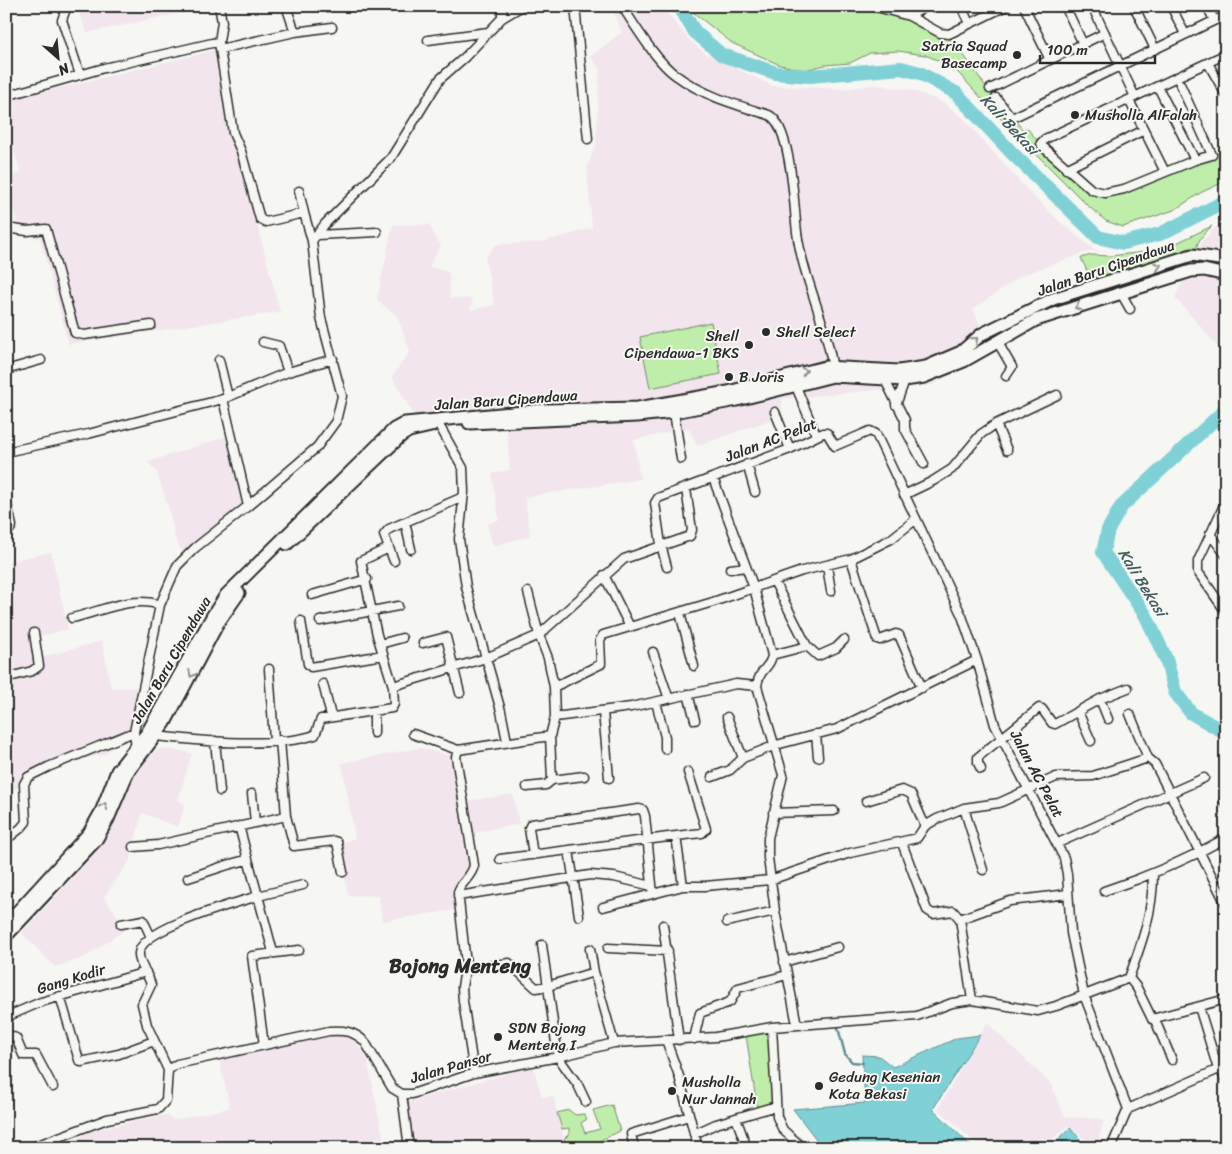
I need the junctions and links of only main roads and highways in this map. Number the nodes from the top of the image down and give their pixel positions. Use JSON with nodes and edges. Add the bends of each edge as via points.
{"nodes":[{"id":1,"x":1226,"y":260,"type":"edge"},
{"id":2,"x":1226,"y":275,"type":"edge"},
{"id":3,"x":1094,"y":286,"type":"junction"},
{"id":4,"x":1099,"y":301,"type":"junction"},
{"id":5,"x":833,"y":371,"type":"junction"},
{"id":6,"x":681,"y":407,"type":"junction"},
{"id":7,"x":338,"y":489,"type":"junction"},
{"id":8,"x":251,"y":574,"type":"junction"},
{"id":9,"x":139,"y":750,"type":"junction"},
{"id":10,"x":6,"y":924,"type":"edge"},
{"id":11,"x":6,"y":936,"type":"edge"}],
"edges":[{"from":3,"to":1,"type":"main road","name":"Jalan Baru Cipendawa","one_way":true,"via":[[1192,255]]},
{"from":2,"to":4,"type":"main road","name":"Jalan Baru Cipendawa","via":[[1191,271]]},
{"from":3,"to":4,"type":"main road"},
{"from":5,"to":3,"type":"main road","name":"Jalan Baru Cipendawa","one_way":true,"via":[[899,371],[926,366],[961,352],[982,334],[1054,299]]},
{"from":4,"to":5,"type":"main road","name":"Jalan Baru Cipendawa","one_way":true,"via":[[1036,320],[944,370],[905,380]]},
{"from":5,"to":6,"type":"main road","name":"Jalan Baru Cipendawa","via":[[737,400]]},
{"from":6,"to":5,"type":"main road","name":"Jalan Baru Cipendawa","one_way":true,"via":[[785,376]]},
{"from":6,"to":7,"type":"main road","name":"Jalan Baru Cipendawa","via":[[637,416],[439,425],[409,431]]},
{"from":6,"to":7,"type":"main road","name":"Jalan Baru Cipendawa","via":[[544,410],[405,423],[394,429]]},
{"from":7,"to":8,"type":"main road","name":"Jalan Baru Cipendawa"},
{"from":8,"to":9,"type":"main road","name":"Jalan Baru Cipendawa","one_way":true,"via":[[218,623],[166,723]]},
{"from":8,"to":9,"type":"main road","name":"Jalan Baru Cipendawa","via":[[226,595],[213,614]]},
{"from":10,"to":9,"type":"main road","name":"Jalan Baru Cipendawa","one_way":true,"via":[[89,833],[118,772]]},
{"from":9,"to":11,"type":"main road","name":"Jalan Baru Cipendawa","via":[[96,840]]}]}
